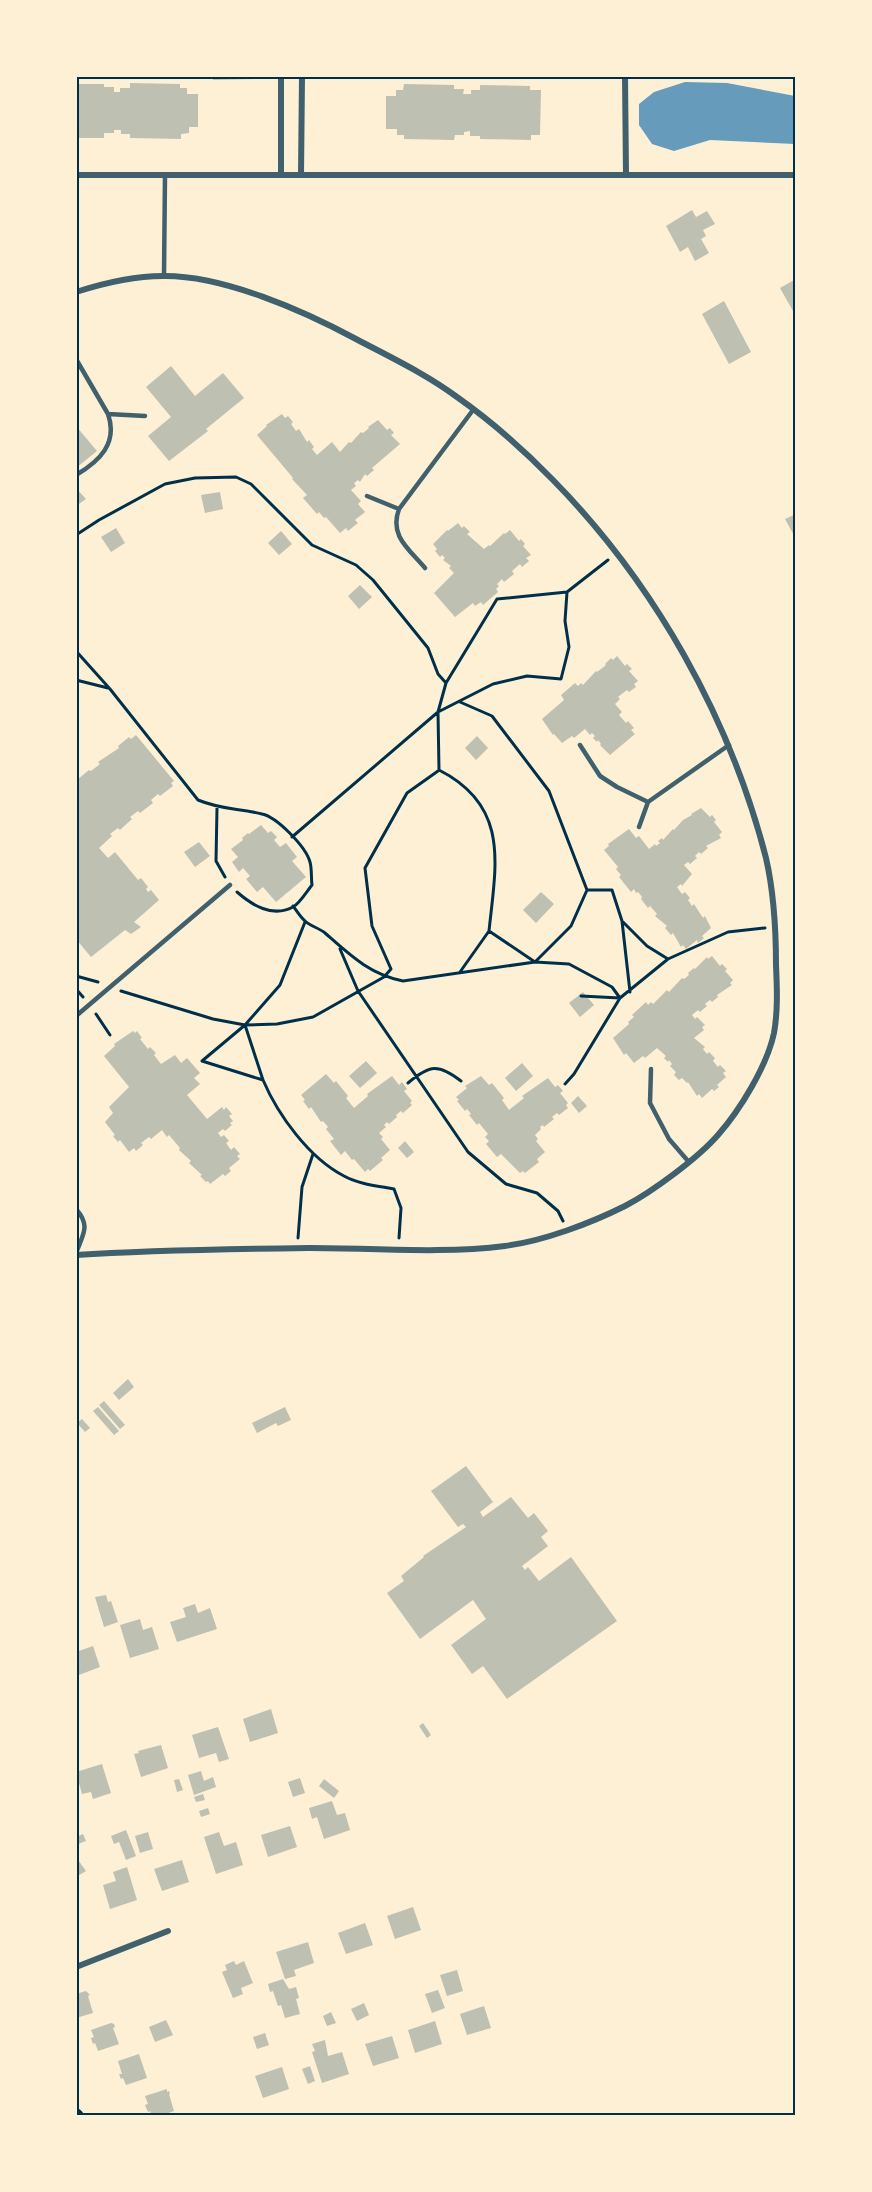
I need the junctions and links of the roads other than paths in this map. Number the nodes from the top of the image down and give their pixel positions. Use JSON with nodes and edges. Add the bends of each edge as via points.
{"nodes":[{"id":1,"x":281,"y":76,"type":"edge"},
{"id":2,"x":302,"y":76,"type":"edge"},
{"id":3,"x":625,"y":76,"type":"edge"},
{"id":4,"x":76,"y":174,"type":"edge"},
{"id":5,"x":165,"y":175,"type":"junction"},
{"id":6,"x":281,"y":175,"type":"junction"},
{"id":7,"x":301,"y":175,"type":"junction"},
{"id":8,"x":627,"y":175,"type":"junction"},
{"id":9,"x":795,"y":175,"type":"edge"},
{"id":10,"x":164,"y":276,"type":"junction"},
{"id":11,"x":76,"y":292,"type":"edge"},
{"id":12,"x":76,"y":359,"type":"edge"},
{"id":13,"x":473,"y":410,"type":"junction"},
{"id":14,"x":108,"y":414,"type":"junction"},
{"id":15,"x":145,"y":416,"type":"dead end"},
{"id":16,"x":76,"y":475,"type":"edge"},
{"id":17,"x":367,"y":496,"type":"dead end"},
{"id":18,"x":399,"y":509,"type":"junction"},
{"id":19,"x":425,"y":568,"type":"dead end"},
{"id":20,"x":580,"y":745,"type":"dead end"},
{"id":21,"x":729,"y":745,"type":"junction"},
{"id":22,"x":648,"y":802,"type":"junction"},
{"id":23,"x":639,"y":827,"type":"dead end"},
{"id":24,"x":230,"y":885,"type":"road end"},
{"id":25,"x":76,"y":1016,"type":"edge"},
{"id":26,"x":651,"y":1069,"type":"dead end"},
{"id":27,"x":688,"y":1161,"type":"junction"},
{"id":28,"x":76,"y":1209,"type":"edge"},
{"id":29,"x":76,"y":1254,"type":"edge"},
{"id":30,"x":168,"y":1931,"type":"dead end"},
{"id":31,"x":76,"y":1967,"type":"edge"}],
"edges":[{"from":1,"to":6,"type":"street"},
{"from":2,"to":7,"type":"street"},
{"from":3,"to":8,"type":"street"},
{"from":4,"to":5,"type":"street"},
{"from":5,"to":6,"type":"street"},
{"from":5,"to":10,"type":"lane"},
{"from":6,"to":7,"type":"street"},
{"from":7,"to":8,"type":"street"},
{"from":8,"to":9,"type":"street"},
{"from":10,"to":11,"type":"street","via":[[114,282]]},
{"from":10,"to":13,"type":"street","via":[[210,281],[331,325],[457,396]]},
{"from":12,"to":14,"type":"lane"},
{"from":13,"to":18,"type":"lane"},
{"from":13,"to":21,"type":"street","via":[[551,478],[616,553],[664,622]]},
{"from":14,"to":15,"type":"lane"},
{"from":14,"to":16,"type":"lane","via":[[112,426],[106,449],[92,466]]},
{"from":17,"to":18,"type":"lane"},
{"from":18,"to":19,"type":"lane","via":[[395,521],[399,539]]},
{"from":20,"to":22,"type":"lane","via":[[600,776]]},
{"from":21,"to":22,"type":"lane"},
{"from":21,"to":27,"type":"street","via":[[767,862],[776,927],[774,1035],[739,1108],[716,1138]]},
{"from":22,"to":23,"type":"lane"},
{"from":24,"to":25,"type":"lane"},
{"from":26,"to":27,"type":"lane","via":[[650,1103],[669,1139]]},
{"from":27,"to":29,"type":"street","via":[[650,1192],[624,1206],[542,1238],[511,1245],[473,1249]]},
{"from":28,"to":29,"type":"lane","via":[[85,1219],[86,1228]]},
{"from":30,"to":31,"type":"street"}]}
